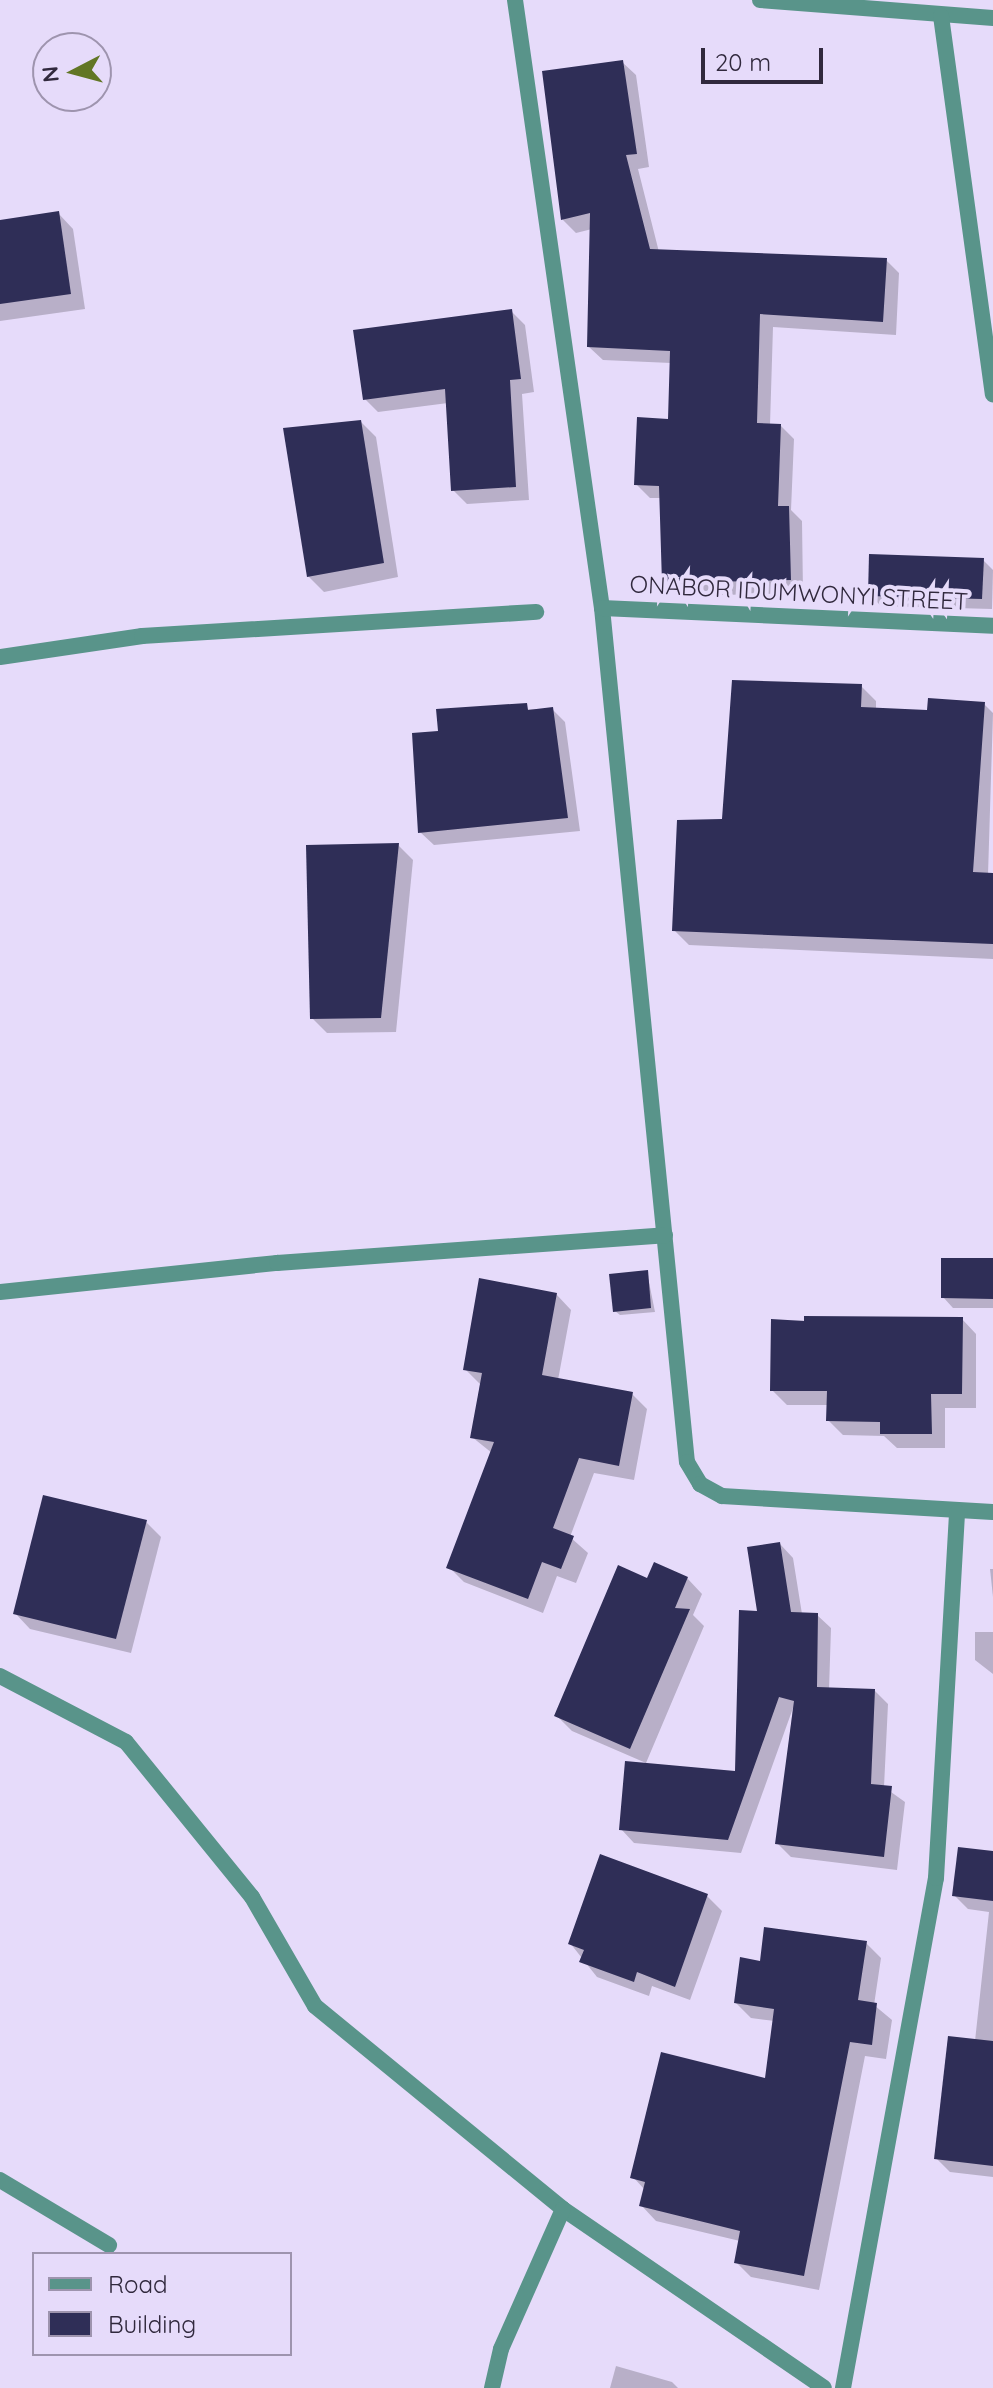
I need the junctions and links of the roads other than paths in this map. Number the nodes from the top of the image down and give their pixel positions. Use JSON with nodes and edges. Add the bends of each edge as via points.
{"nodes":[{"id":1,"x":515,"y":0,"type":"edge"},
{"id":2,"x":760,"y":0,"type":"edge"},
{"id":3,"x":983,"y":11,"type":"edge"},
{"id":4,"x":941,"y":16,"type":"junction"},
{"id":5,"x":993,"y":394,"type":"edge"},
{"id":6,"x":602,"y":608,"type":"junction"},
{"id":7,"x":536,"y":612,"type":"dead end"},
{"id":8,"x":993,"y":626,"type":"edge"},
{"id":9,"x":0,"y":657,"type":"edge"},
{"id":10,"x":665,"y":1235,"type":"junction"},
{"id":11,"x":0,"y":1292,"type":"edge"},
{"id":12,"x":993,"y":1512,"type":"edge"},
{"id":13,"x":957,"y":1513,"type":"junction"},
{"id":14,"x":0,"y":1676,"type":"edge"},
{"id":15,"x":0,"y":2180,"type":"edge"},
{"id":16,"x":563,"y":2209,"type":"junction"},
{"id":17,"x":109,"y":2245,"type":"dead end"},
{"id":18,"x":492,"y":2388,"type":"edge"},
{"id":19,"x":824,"y":2388,"type":"edge"},
{"id":20,"x":843,"y":2388,"type":"edge"}],
"edges":[{"from":1,"to":6,"type":"street"},
{"from":2,"to":4,"type":"street"},
{"from":3,"to":4,"type":"street"},
{"from":4,"to":5,"type":"street"},
{"from":6,"to":8,"type":"street","name":"ONABOR IDUMWONYI STREET"},
{"from":6,"to":10,"type":"street"},
{"from":7,"to":9,"type":"street","via":[[142,636]]},
{"from":10,"to":11,"type":"street","via":[[277,1263]]},
{"from":10,"to":13,"type":"street","via":[[687,1462],[700,1484],[722,1496],[745,1499]]},
{"from":12,"to":13,"type":"street"},
{"from":13,"to":20,"type":"street","via":[[936,1878]]},
{"from":14,"to":16,"type":"street","via":[[126,1742],[252,1897],[315,2006]]},
{"from":15,"to":17,"type":"street"},
{"from":16,"to":18,"type":"street","via":[[501,2349]]},
{"from":16,"to":19,"type":"street"}]}
